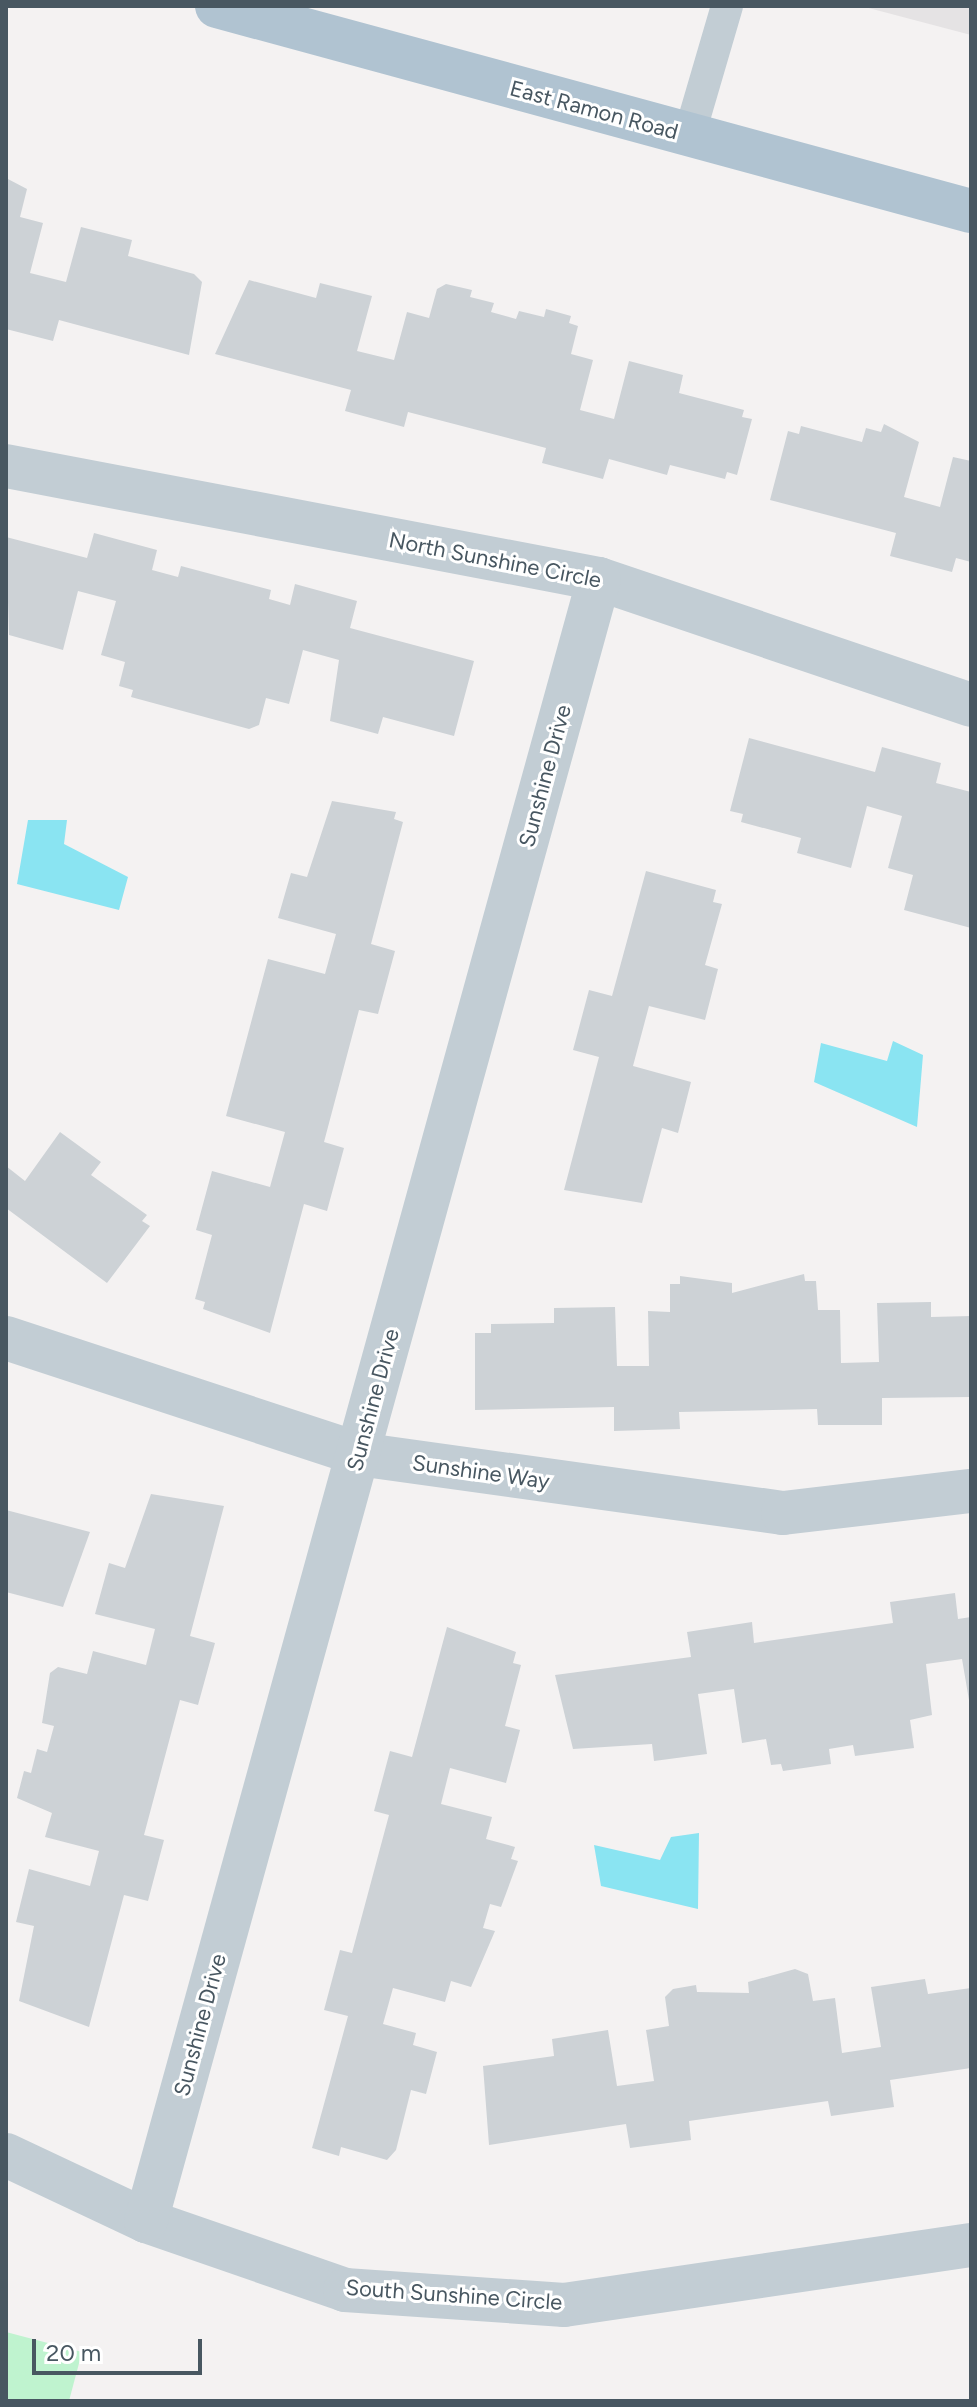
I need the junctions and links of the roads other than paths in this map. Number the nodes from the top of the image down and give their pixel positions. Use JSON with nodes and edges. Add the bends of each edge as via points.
{"nodes":[{"id":1,"x":217,"y":6,"type":"edge"},
{"id":2,"x":727,"y":6,"type":"edge"},
{"id":3,"x":689,"y":136,"type":"junction"},
{"id":4,"x":971,"y":211,"type":"edge"},
{"id":5,"x":6,"y":466,"type":"edge"},
{"id":6,"x":599,"y":579,"type":"junction"},
{"id":7,"x":971,"y":705,"type":"edge"},
{"id":8,"x":6,"y":1338,"type":"edge"},
{"id":9,"x":358,"y":1454,"type":"junction"},
{"id":10,"x":971,"y":1491,"type":"edge"},
{"id":11,"x":6,"y":2155,"type":"edge"},
{"id":12,"x":146,"y":2221,"type":"junction"},
{"id":13,"x":971,"y":2245,"type":"edge"}],
"edges":[{"from":1,"to":3,"type":"main road","name":"East Ramon Road"},
{"from":2,"to":3,"type":"lane"},
{"from":3,"to":4,"type":"main road","name":"East Ramon Road"},
{"from":5,"to":6,"type":"street","name":"North Sunshine Circle"},
{"from":6,"to":7,"type":"street","name":"North Sunshine Circle"},
{"from":6,"to":9,"type":"street","name":"Sunshine Drive"},
{"from":8,"to":9,"type":"street","name":"Sunshine Way"},
{"from":9,"to":10,"type":"street","name":"Sunshine Way","via":[[783,1513]]},
{"from":9,"to":12,"type":"street","name":"Sunshine Drive"},
{"from":11,"to":12,"type":"street","name":"South Sunshine Circle"},
{"from":12,"to":13,"type":"street","name":"South Sunshine Circle","via":[[345,2290],[564,2305]]}]}
